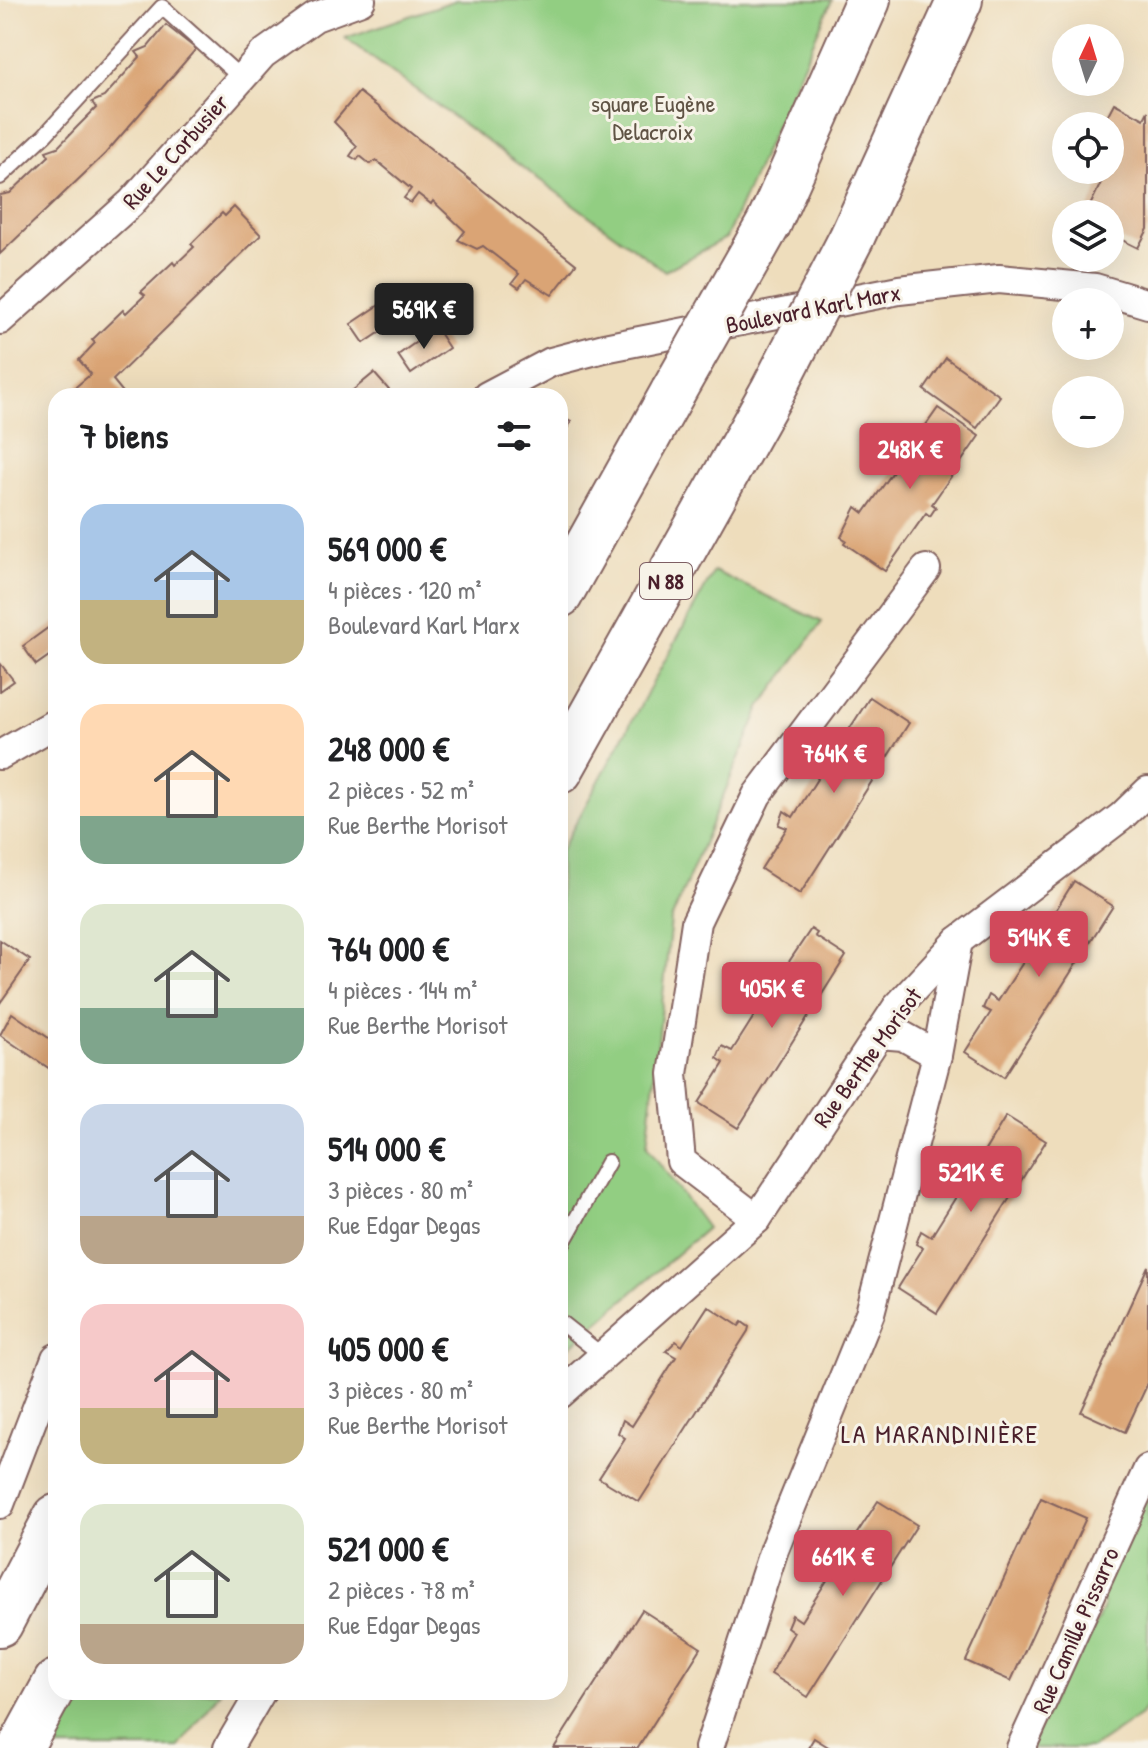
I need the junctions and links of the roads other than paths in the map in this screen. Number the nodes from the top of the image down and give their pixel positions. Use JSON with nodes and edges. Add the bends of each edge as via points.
{"nodes":[{"id":1,"x":361,"y":0,"type":"edge"},
{"id":2,"x":868,"y":0,"type":"edge"},
{"id":3,"x":960,"y":0,"type":"edge"},
{"id":4,"x":240,"y":77,"type":"junction"},
{"id":5,"x":0,"y":177,"type":"edge"},
{"id":6,"x":1148,"y":304,"type":"edge"},
{"id":7,"x":0,"y":320,"type":"edge"},
{"id":8,"x":502,"y":388,"type":"edge"},
{"id":9,"x":926,"y":569,"type":"dead end"},
{"id":10,"x":568,"y":581,"type":"edge"},
{"id":11,"x":48,"y":728,"type":"edge"},
{"id":12,"x":0,"y":755,"type":"edge"},
{"id":13,"x":568,"y":757,"type":"edge"},
{"id":14,"x":1148,"y":791,"type":"edge"},
{"id":15,"x":958,"y":941,"type":"junction"},
{"id":16,"x":879,"y":1034,"type":"junction"},
{"id":17,"x":937,"y":1055,"type":"junction"},
{"id":18,"x":608,"y":1162,"type":"dead end"},
{"id":19,"x":757,"y":1219,"type":"junction"},
{"id":20,"x":568,"y":1234,"type":"edge"},
{"id":21,"x":568,"y":1328,"type":"edge"},
{"id":22,"x":603,"y":1356,"type":"junction"},
{"id":23,"x":48,"y":1379,"type":"edge"},
{"id":24,"x":568,"y":1387,"type":"edge"},
{"id":25,"x":1148,"y":1469,"type":"edge"},
{"id":26,"x":0,"y":1504,"type":"edge"},
{"id":27,"x":48,"y":1532,"type":"edge"},
{"id":28,"x":0,"y":1624,"type":"edge"},
{"id":29,"x":48,"y":1697,"type":"edge"},
{"id":30,"x":256,"y":1700,"type":"edge"},
{"id":31,"x":20,"y":1748,"type":"edge"},
{"id":32,"x":228,"y":1748,"type":"edge"},
{"id":33,"x":709,"y":1748,"type":"edge"},
{"id":34,"x":1021,"y":1748,"type":"edge"}],
"edges":[{"from":1,"to":4,"type":"street","name":"Rue Le Corbusier","via":[[285,35]]},
{"from":2,"to":10,"type":"highway","bridge":true,"via":[[769,223]]},
{"from":3,"to":13,"type":"highway","number":"N 88","bridge":true,"via":[[852,237],[772,392]]},
{"from":4,"to":5,"type":"lane","via":[[162,7]]},
{"from":4,"to":7,"type":"street","name":"Rue Le Corbusier","via":[[131,203]]},
{"from":6,"to":8,"type":"street","name":"Boulevard Karl Marx","via":[[1095,288],[999,279],[899,290],[604,348],[551,362]]},
{"from":9,"to":19,"type":"street","via":[[757,795],[696,922],[673,1074],[681,1161]]},
{"from":11,"to":12,"type":"street"},
{"from":14,"to":15,"type":"street","name":"Rue Berthe Morisot"},
{"from":15,"to":16,"type":"street","name":"Rue Berthe Morisot"},
{"from":15,"to":17,"type":"street"},
{"from":16,"to":17,"type":"street","via":[[903,1036]]},
{"from":16,"to":19,"type":"street","name":"Rue Berthe Morisot"},
{"from":17,"to":33,"type":"street","via":[[870,1313],[774,1549]]},
{"from":18,"to":20,"type":"lane"},
{"from":19,"to":22,"type":"street","name":"Rue Berthe Morisot"},
{"from":21,"to":22,"type":"lane"},
{"from":22,"to":24,"type":"street","name":"Rue Berthe Morisot"},
{"from":23,"to":26,"type":"street"},
{"from":25,"to":34,"type":"street","name":"Rue Camille Pissarro"},
{"from":27,"to":28,"type":"highway"},
{"from":29,"to":31,"type":"highway"},
{"from":30,"to":32,"type":"street"}]}
